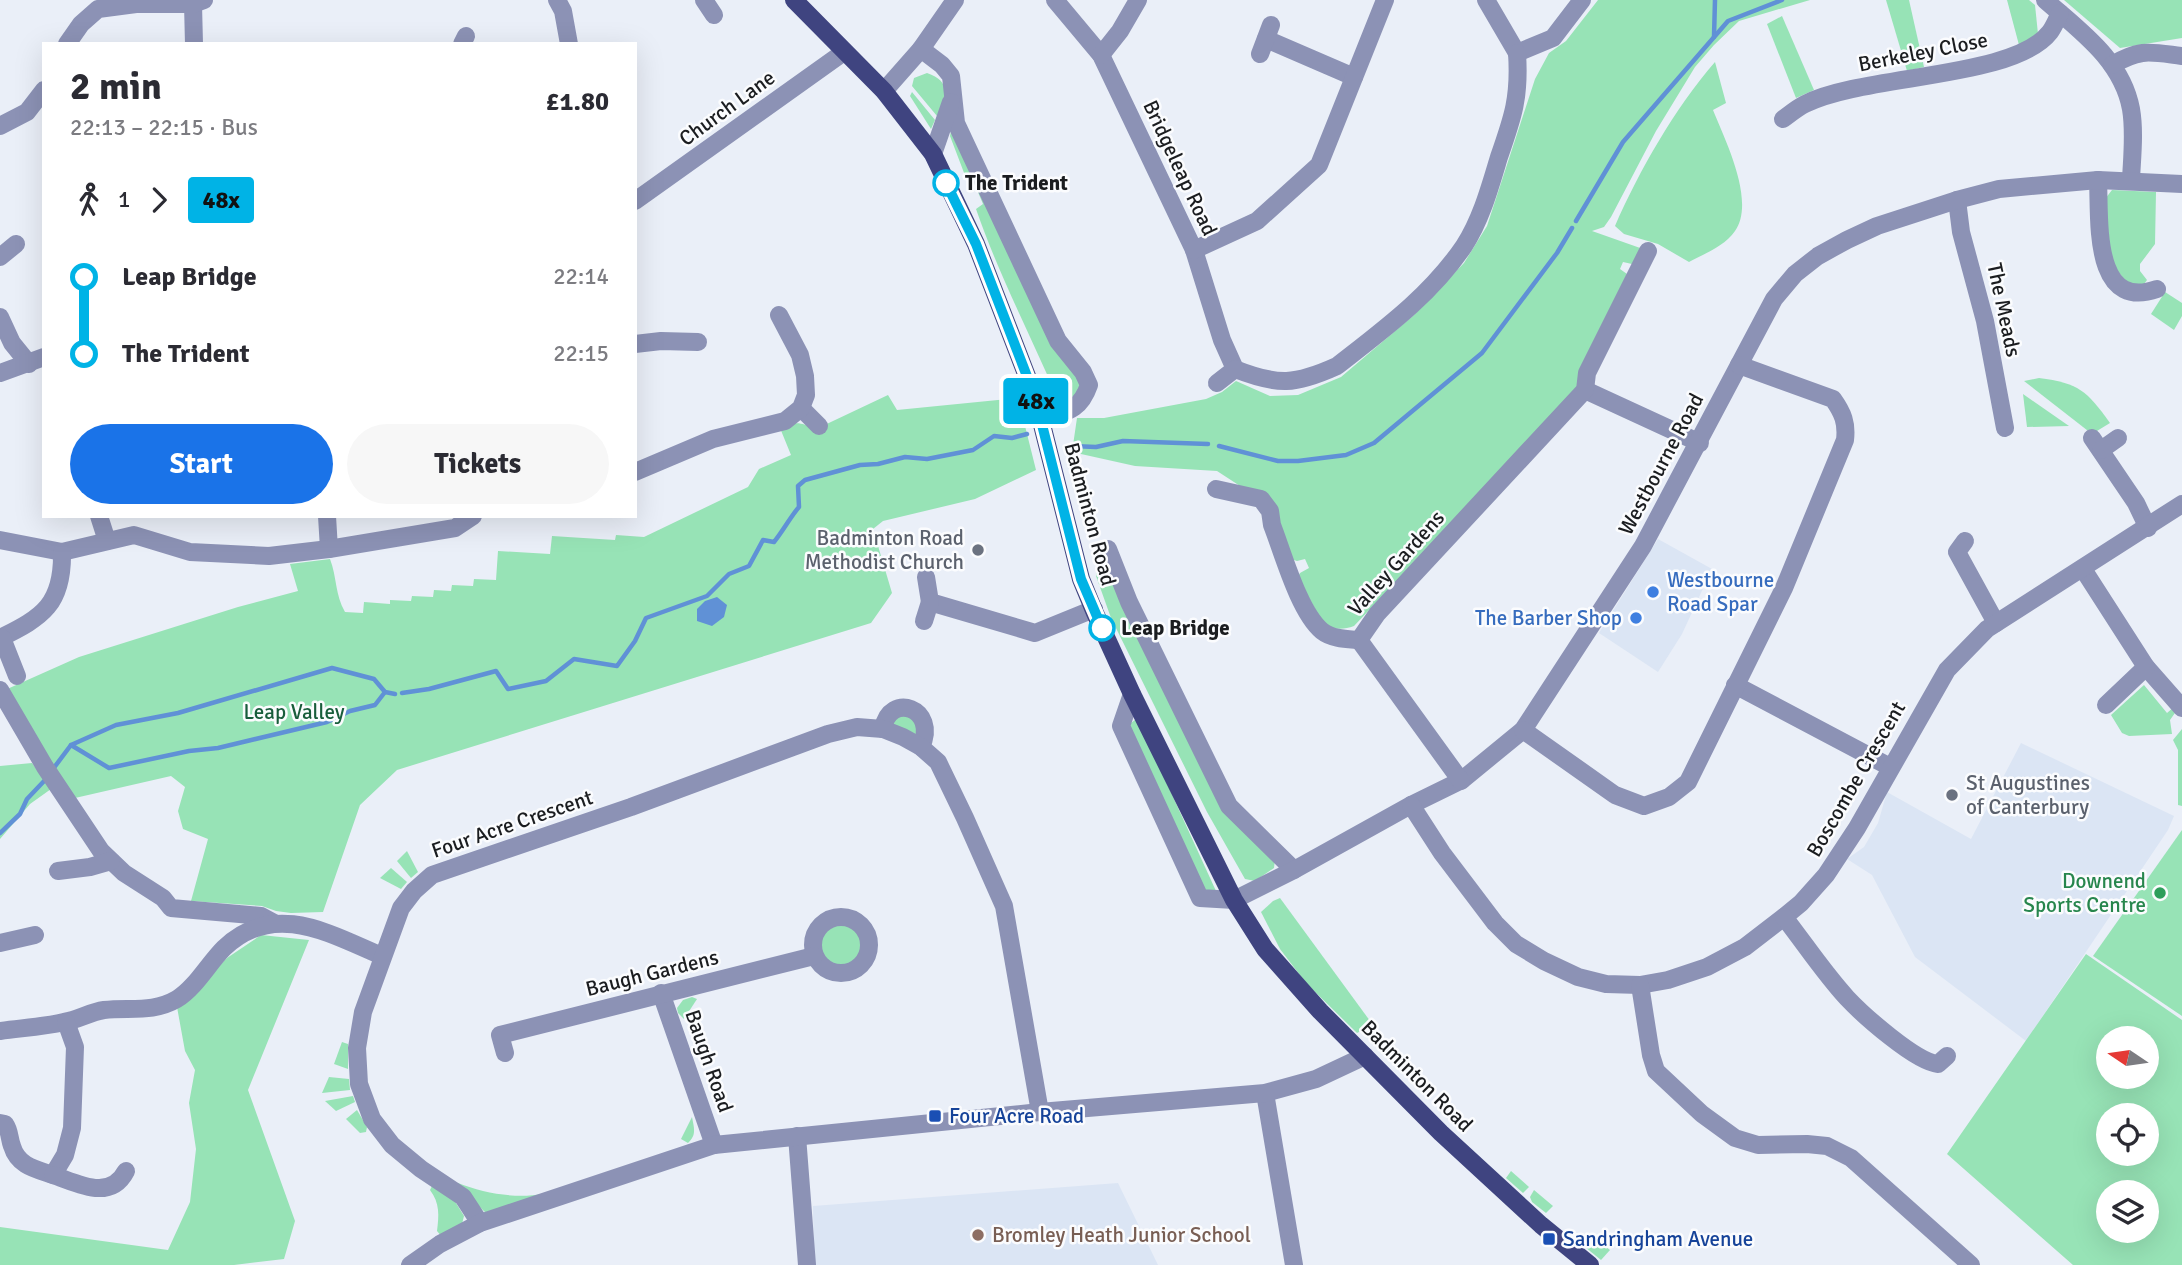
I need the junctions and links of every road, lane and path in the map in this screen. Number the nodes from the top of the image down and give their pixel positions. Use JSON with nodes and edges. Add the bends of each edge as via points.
{"nodes":[{"id":1,"x":557,"y":0,"type":"edge"},
{"id":2,"x":794,"y":0,"type":"edge"},
{"id":3,"x":955,"y":0,"type":"edge"},
{"id":4,"x":1055,"y":0,"type":"edge"},
{"id":5,"x":1138,"y":0,"type":"edge"},
{"id":6,"x":1385,"y":0,"type":"edge"},
{"id":7,"x":1486,"y":0,"type":"edge"},
{"id":8,"x":1582,"y":0,"type":"edge"},
{"id":9,"x":2045,"y":0,"type":"edge"},
{"id":10,"x":199,"y":2,"type":"edge"},
{"id":11,"x":96,"y":4,"type":"edge"},
{"id":12,"x":2060,"y":13,"type":"junction"},
{"id":13,"x":1266,"y":39,"type":"dead end"},
{"id":14,"x":68,"y":42,"type":"edge"},
{"id":15,"x":194,"y":42,"type":"edge"},
{"id":16,"x":569,"y":42,"type":"edge"},
{"id":17,"x":921,"y":49,"type":"junction"},
{"id":18,"x":844,"y":52,"type":"junction"},
{"id":19,"x":1517,"y":54,"type":"junction"},
{"id":20,"x":1101,"y":55,"type":"junction"},
{"id":21,"x":2182,"y":56,"type":"edge"},
{"id":22,"x":2112,"y":65,"type":"junction"},
{"id":23,"x":1354,"y":77,"type":"junction"},
{"id":24,"x":884,"y":91,"type":"junction"},
{"id":25,"x":42,"y":93,"type":"edge"},
{"id":26,"x":953,"y":99,"type":"junction"},
{"id":27,"x":1783,"y":119,"type":"dead end"},
{"id":28,"x":0,"y":126,"type":"edge"},
{"id":29,"x":933,"y":154,"type":"junction"},
{"id":30,"x":2098,"y":180,"type":"junction"},
{"id":31,"x":2131,"y":180,"type":"junction"},
{"id":32,"x":2182,"y":184,"type":"edge"},
{"id":33,"x":637,"y":200,"type":"edge"},
{"id":34,"x":1956,"y":200,"type":"junction"},
{"id":35,"x":16,"y":244,"type":"dead end"},
{"id":36,"x":1194,"y":250,"type":"junction"},
{"id":37,"x":1648,"y":251,"type":"dead end"},
{"id":38,"x":0,"y":257,"type":"edge"},
{"id":39,"x":2157,"y":289,"type":"dead end"},
{"id":40,"x":779,"y":315,"type":"dead end"},
{"id":41,"x":0,"y":317,"type":"edge"},
{"id":42,"x":698,"y":342,"type":"dead end"},
{"id":43,"x":637,"y":344,"type":"edge"},
{"id":44,"x":37,"y":360,"type":"edge"},
{"id":45,"x":1739,"y":365,"type":"junction"},
{"id":46,"x":1235,"y":369,"type":"junction"},
{"id":47,"x":0,"y":373,"type":"edge"},
{"id":48,"x":1217,"y":383,"type":"dead end"},
{"id":49,"x":1585,"y":390,"type":"junction"},
{"id":50,"x":802,"y":408,"type":"junction"},
{"id":51,"x":1041,"y":421,"type":"junction"},
{"id":52,"x":819,"y":426,"type":"dead end"},
{"id":53,"x":2005,"y":428,"type":"dead end"},
{"id":54,"x":2118,"y":438,"type":"dead end"},
{"id":55,"x":1700,"y":443,"type":"junction"},
{"id":56,"x":637,"y":471,"type":"edge"},
{"id":57,"x":1216,"y":489,"type":"dead end"},
{"id":58,"x":2182,"y":504,"type":"edge"},
{"id":59,"x":100,"y":518,"type":"edge"},
{"id":60,"x":327,"y":518,"type":"edge"},
{"id":61,"x":469,"y":518,"type":"edge"},
{"id":62,"x":2148,"y":528,"type":"junction"},
{"id":63,"x":0,"y":540,"type":"edge"},
{"id":64,"x":107,"y":541,"type":"junction"},
{"id":65,"x":1965,"y":541,"type":"dead end"},
{"id":66,"x":329,"y":549,"type":"junction"},
{"id":67,"x":1108,"y":549,"type":"dead end"},
{"id":68,"x":62,"y":552,"type":"junction"},
{"id":69,"x":2084,"y":569,"type":"junction"},
{"id":70,"x":926,"y":577,"type":"dead end"},
{"id":71,"x":930,"y":602,"type":"junction"},
{"id":72,"x":1094,"y":609,"type":"junction"},
{"id":73,"x":924,"y":621,"type":"dead end"},
{"id":74,"x":1996,"y":623,"type":"junction"},
{"id":75,"x":1,"y":638,"type":"edge"},
{"id":76,"x":1359,"y":640,"type":"junction"},
{"id":77,"x":2146,"y":667,"type":"junction"},
{"id":78,"x":17,"y":676,"type":"dead end"},
{"id":79,"x":1735,"y":685,"type":"junction"},
{"id":80,"x":0,"y":690,"type":"edge"},
{"id":81,"x":1132,"y":694,"type":"junction"},
{"id":82,"x":2106,"y":705,"type":"dead end"},
{"id":83,"x":2182,"y":708,"type":"edge"},
{"id":84,"x":883,"y":729,"type":"junction"},
{"id":85,"x":1523,"y":730,"type":"junction"},
{"id":86,"x":921,"y":747,"type":"junction"},
{"id":87,"x":1890,"y":766,"type":"junction"},
{"id":88,"x":1461,"y":781,"type":"junction"},
{"id":89,"x":1411,"y":804,"type":"junction"},
{"id":90,"x":111,"y":861,"type":"junction"},
{"id":91,"x":1294,"y":870,"type":"junction"},
{"id":92,"x":58,"y":871,"type":"dead end"},
{"id":93,"x":1234,"y":900,"type":"junction"},
{"id":94,"x":1784,"y":917,"type":"junction"},
{"id":95,"x":274,"y":923,"type":"junction"},
{"id":96,"x":35,"y":935,"type":"dead end"},
{"id":97,"x":0,"y":943,"type":"edge"},
{"id":98,"x":382,"y":956,"type":"junction"},
{"id":99,"x":814,"y":956,"type":"dead end"},
{"id":100,"x":1640,"y":985,"type":"junction"},
{"id":101,"x":661,"y":993,"type":"junction"},
{"id":102,"x":66,"y":1022,"type":"junction"},
{"id":103,"x":0,"y":1031,"type":"edge"},
{"id":104,"x":505,"y":1053,"type":"dead end"},
{"id":105,"x":1365,"y":1056,"type":"junction"},
{"id":106,"x":1947,"y":1056,"type":"dead end"},
{"id":107,"x":1265,"y":1093,"type":"junction"},
{"id":108,"x":1040,"y":1112,"type":"junction"},
{"id":109,"x":0,"y":1123,"type":"edge"},
{"id":110,"x":797,"y":1136,"type":"junction"},
{"id":111,"x":714,"y":1145,"type":"junction"},
{"id":112,"x":126,"y":1171,"type":"dead end"},
{"id":113,"x":53,"y":1175,"type":"junction"},
{"id":114,"x":480,"y":1223,"type":"junction"},
{"id":115,"x":410,"y":1265,"type":"edge"},
{"id":116,"x":807,"y":1265,"type":"edge"},
{"id":117,"x":1294,"y":1265,"type":"edge"},
{"id":118,"x":1590,"y":1265,"type":"edge"},
{"id":119,"x":1971,"y":1265,"type":"edge"}],
"edges":[{"from":1,"to":16,"type":"street"},
{"from":2,"to":18,"type":"main road","name":"Badminton Road"},
{"from":3,"to":17,"type":"street"},
{"from":4,"to":20,"type":"street","name":"Bridgeleap Road"},
{"from":5,"to":20,"type":"street"},
{"from":6,"to":23,"type":"street"},
{"from":7,"to":19,"type":"street"},
{"from":8,"to":19,"type":"street","via":[[1553,38]]},
{"from":9,"to":12,"type":"street"},
{"from":10,"to":11,"type":"street"},
{"from":10,"to":15,"type":"street"},
{"from":11,"to":14,"type":"street"},
{"from":12,"to":22,"type":"street"},
{"from":12,"to":27,"type":"street","name":"Berkeley Close","via":[[2049,34],[2022,53],[1997,62],[1851,89],[1806,103]]},
{"from":13,"to":23,"type":"street"},
{"from":17,"to":24,"type":"street"},
{"from":17,"to":26,"type":"street","name":"Badminton Road","via":[[951,76]]},
{"from":18,"to":24,"type":"main road","name":"Badminton Road"},
{"from":18,"to":33,"type":"street","name":"Church Lane"},
{"from":19,"to":46,"type":"street","via":[[1516,108],[1484,203],[1465,244],[1437,280],[1401,317],[1326,371],[1286,382]]},
{"from":20,"to":36,"type":"street","name":"Bridgeleap Road"},
{"from":21,"to":22,"type":"street","via":[[2146,51]]},
{"from":22,"to":31,"type":"street","via":[[2131,108]]},
{"from":23,"to":36,"type":"street","via":[[1319,165],[1257,221]]},
{"from":24,"to":29,"type":"main road","name":"Badminton Road"},
{"from":25,"to":28,"type":"street","via":[[27,112]]},
{"from":26,"to":29,"type":"street"},
{"from":26,"to":51,"type":"street","name":"Badminton Road","via":[[956,123],[1052,329],[1089,385],[1084,400]]},
{"from":29,"to":51,"type":"main road","name":"Badminton Road","via":[[976,244]]},
{"from":30,"to":31,"type":"street","name":"Westbourne Road"},
{"from":30,"to":34,"type":"street","name":"Westbourne Road","via":[[1999,189]]},
{"from":30,"to":39,"type":"street","via":[[2105,269],[2132,293]]},
{"from":31,"to":32,"type":"street","name":"Westbourne Road"},
{"from":34,"to":45,"type":"street","name":"Westbourne Road","via":[[1877,226],[1818,256],[1774,299]]},
{"from":34,"to":53,"type":"street","name":"The Meads"},
{"from":35,"to":38,"type":"street"},
{"from":36,"to":46,"type":"street","name":"Bridgeleap Road"},
{"from":37,"to":49,"type":"street","name":"Valley Gardens","via":[[1631,267],[1587,373]]},
{"from":40,"to":50,"type":"street","via":[[781,334],[800,355],[806,395]]},
{"from":41,"to":44,"type":"street","via":[[12,343]]},
{"from":42,"to":43,"type":"street"},
{"from":44,"to":47,"type":"street"},
{"from":45,"to":55,"type":"street","name":"Westbourne Road"},
{"from":45,"to":79,"type":"street","via":[[1833,400],[1847,426],[1784,588]]},
{"from":46,"to":48,"type":"street"},
{"from":49,"to":55,"type":"street"},
{"from":49,"to":76,"type":"street","name":"Valley Gardens","via":[[1377,614]]},
{"from":50,"to":52,"type":"street"},
{"from":50,"to":56,"type":"street","via":[[785,421],[713,439]]},
{"from":51,"to":72,"type":"main road","name":"Badminton Road","via":[[1081,579]]},
{"from":54,"to":62,"type":"street","via":[[2097,444]]},
{"from":55,"to":85,"type":"street","name":"Westbourne Road","via":[[1643,546]]},
{"from":57,"to":76,"type":"street","via":[[1261,499],[1305,609],[1322,631]]},
{"from":58,"to":62,"type":"street","name":"Boscombe Crescent"},
{"from":59,"to":64,"type":"street"},
{"from":60,"to":66,"type":"street"},
{"from":61,"to":66,"type":"street","via":[[456,528]]},
{"from":62,"to":69,"type":"street","name":"Boscombe Crescent"},
{"from":63,"to":68,"type":"street"},
{"from":64,"to":66,"type":"street","via":[[134,534],[190,552],[223,555],[269,556]]},
{"from":64,"to":68,"type":"street"},
{"from":65,"to":74,"type":"street","via":[[1957,552]]},
{"from":67,"to":91,"type":"street","name":"Badminton Road","via":[[1129,602],[1229,806]]},
{"from":68,"to":75,"type":"street","via":[[60,582],[42,615]]},
{"from":69,"to":74,"type":"street","name":"Boscombe Crescent"},
{"from":69,"to":77,"type":"street"},
{"from":70,"to":71,"type":"street"},
{"from":71,"to":72,"type":"street","via":[[1035,633]]},
{"from":71,"to":73,"type":"street"},
{"from":72,"to":81,"type":"main road","name":"Badminton Road"},
{"from":74,"to":87,"type":"street","name":"Boscombe Crescent","via":[[1947,670]]},
{"from":75,"to":78,"type":"street"},
{"from":76,"to":88,"type":"street","name":"Valley Gardens"},
{"from":77,"to":82,"type":"street"},
{"from":77,"to":83,"type":"street"},
{"from":79,"to":85,"type":"street","via":[[1688,782],[1669,797],[1644,807],[1615,795]]},
{"from":79,"to":87,"type":"street"},
{"from":80,"to":90,"type":"street","via":[[49,773]]},
{"from":81,"to":93,"type":"main road","name":"Badminton Road"},
{"from":81,"to":93,"type":"street","via":[[1121,726],[1200,898]]},
{"from":84,"to":86,"type":"street","name":"Four Acre Crescent"},
{"from":84,"to":86,"type":"street","via":[[892,711],[901,707],[914,710],[927,730]]},
{"from":84,"to":98,"type":"street","name":"Four Acre Crescent","via":[[857,727],[828,734],[432,875],[401,908]]},
{"from":85,"to":88,"type":"street","name":"Westbourne Road"},
{"from":86,"to":108,"type":"street","name":"Four Acre Crescent","via":[[937,762],[1004,906]]},
{"from":87,"to":94,"type":"street","name":"Boscombe Crescent","via":[[1826,875]]},
{"from":88,"to":89,"type":"street","name":"Westbourne Road"},
{"from":89,"to":91,"type":"street","name":"Westbourne Road"},
{"from":89,"to":100,"type":"street","name":"Boscombe Crescent","via":[[1473,895],[1516,944],[1578,977]]},
{"from":90,"to":92,"type":"street"},
{"from":90,"to":95,"type":"street","via":[[171,908],[261,916]]},
{"from":91,"to":93,"type":"street","name":"Westbourne Road"},
{"from":93,"to":105,"type":"main road","name":"Badminton Road","via":[[1265,949]]},
{"from":94,"to":100,"type":"street","name":"Boscombe Crescent","via":[[1745,947],[1707,967]]},
{"from":94,"to":106,"type":"street","via":[[1848,999],[1913,1053],[1934,1064]]},
{"from":95,"to":98,"type":"street","via":[[310,926]]},
{"from":95,"to":102,"type":"street","via":[[243,934],[226,947],[177,999],[146,1010],[87,1013]]},
{"from":96,"to":97,"type":"street"},
{"from":98,"to":114,"type":"street","name":"Four Acre Crescent","via":[[363,1012],[357,1048],[359,1084],[372,1119],[391,1144],[463,1197]]},
{"from":99,"to":101,"type":"street","name":"Baugh Gardens"},
{"from":100,"to":119,"type":"street","via":[[1656,1071],[1702,1114],[1735,1138],[1758,1146],[1827,1146],[1851,1158]]},
{"from":101,"to":104,"type":"street","name":"Baugh Gardens","via":[[498,1028]]},
{"from":101,"to":111,"type":"street","name":"Baugh Road"},
{"from":102,"to":103,"type":"street"},
{"from":102,"to":113,"type":"street","via":[[75,1047],[72,1128],[65,1155]]},
{"from":105,"to":107,"type":"street","via":[[1315,1079]]},
{"from":105,"to":118,"type":"main road","name":"Badminton Road","via":[[1441,1133]]},
{"from":107,"to":108,"type":"street"},
{"from":107,"to":117,"type":"street"},
{"from":108,"to":110,"type":"street"},
{"from":109,"to":113,"type":"street","via":[[9,1129],[16,1157],[27,1167]]},
{"from":110,"to":111,"type":"street"},
{"from":110,"to":116,"type":"street"},
{"from":111,"to":114,"type":"street"},
{"from":112,"to":113,"type":"street","via":[[101,1190]]},
{"from":114,"to":115,"type":"street"}]}
